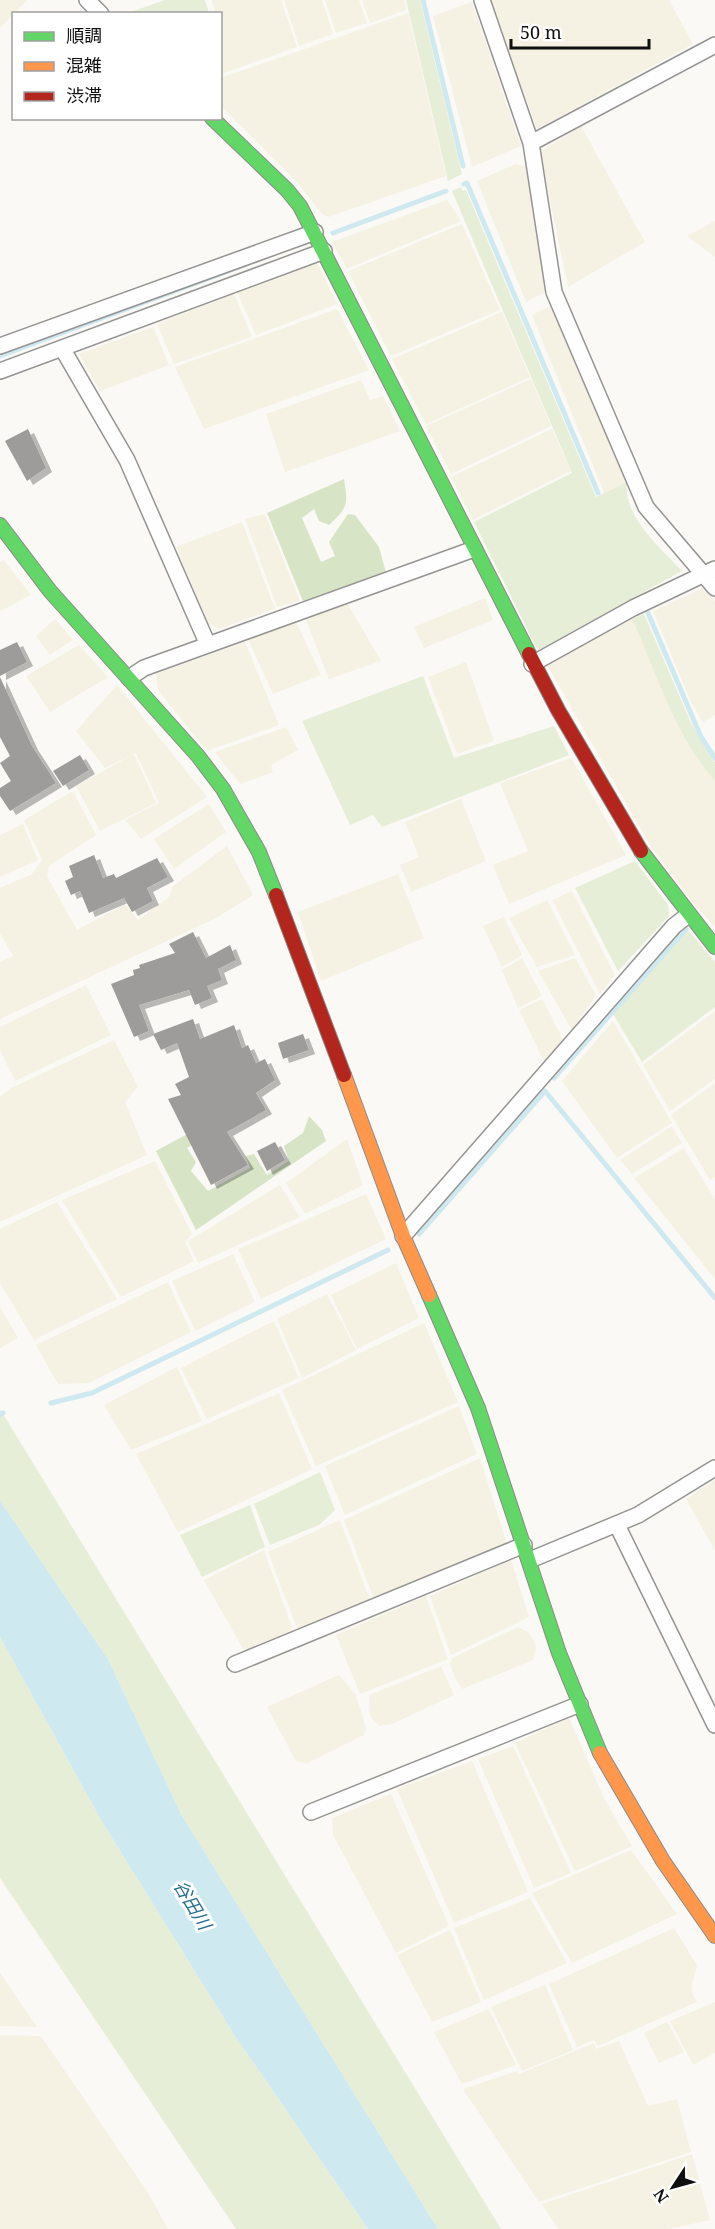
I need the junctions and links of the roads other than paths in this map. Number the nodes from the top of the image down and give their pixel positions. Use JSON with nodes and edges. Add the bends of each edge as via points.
{"nodes":[{"id":1,"x":87,"y":0,"type":"edge"},
{"id":2,"x":482,"y":0,"type":"edge"},
{"id":3,"x":99,"y":12,"type":"edge"},
{"id":4,"x":715,"y":45,"type":"edge"},
{"id":5,"x":214,"y":120,"type":"edge"},
{"id":6,"x":531,"y":143,"type":"junction"},
{"id":7,"x":315,"y":232,"type":"junction"},
{"id":8,"x":324,"y":251,"type":"junction"},
{"id":9,"x":0,"y":346,"type":"edge"},
{"id":10,"x":62,"y":348,"type":"junction"},
{"id":11,"x":0,"y":371,"type":"edge"},
{"id":12,"x":0,"y":525,"type":"edge"},
{"id":13,"x":474,"y":549,"type":"junction"},
{"id":14,"x":709,"y":572,"type":"edge"},
{"id":15,"x":715,"y":588,"type":"edge"},
{"id":16,"x":208,"y":645,"type":"junction"},
{"id":17,"x":532,"y":664,"type":"junction"},
{"id":18,"x":129,"y":678,"type":"junction"},
{"id":19,"x":688,"y":915,"type":"junction"},
{"id":20,"x":715,"y":947,"type":"edge"},
{"id":21,"x":403,"y":1236,"type":"junction"},
{"id":22,"x":715,"y":1468,"type":"edge"},
{"id":23,"x":617,"y":1525,"type":"junction"},
{"id":24,"x":524,"y":1545,"type":"junction"},
{"id":25,"x":530,"y":1560,"type":"junction"},
{"id":26,"x":235,"y":1664,"type":"dead end"},
{"id":27,"x":580,"y":1704,"type":"junction"},
{"id":28,"x":715,"y":1725,"type":"edge"},
{"id":29,"x":311,"y":1812,"type":"dead end"},
{"id":30,"x":715,"y":1935,"type":"edge"}],
"edges":[{"from":1,"to":3,"type":"street"},
{"from":2,"to":6,"type":"street"},
{"from":4,"to":6,"type":"street"},
{"from":5,"to":7,"type":"street","via":[[287,190]]},
{"from":6,"to":14,"type":"street","via":[[554,292],[646,507]]},
{"from":7,"to":8,"type":"street"},
{"from":7,"to":9,"type":"street"},
{"from":8,"to":10,"type":"street"},
{"from":8,"to":13,"type":"street"},
{"from":10,"to":11,"type":"street"},
{"from":10,"to":16,"type":"street","via":[[127,460]]},
{"from":12,"to":18,"type":"street","via":[[50,591]]},
{"from":13,"to":16,"type":"street"},
{"from":13,"to":17,"type":"street"},
{"from":14,"to":15,"type":"street"},
{"from":14,"to":17,"type":"street","via":[[633,608]]},
{"from":16,"to":18,"type":"street","via":[[144,668]]},
{"from":17,"to":19,"type":"street","via":[[642,854]]},
{"from":18,"to":21,"type":"street","via":[[223,789],[259,852]]},
{"from":19,"to":20,"type":"street"},
{"from":19,"to":21,"type":"street","via":[[674,926]]},
{"from":21,"to":24,"type":"street","via":[[478,1408]]},
{"from":22,"to":23,"type":"street"},
{"from":23,"to":25,"type":"street"},
{"from":23,"to":28,"type":"street"},
{"from":24,"to":25,"type":"street"},
{"from":24,"to":26,"type":"street"},
{"from":25,"to":27,"type":"street","via":[[559,1653]]},
{"from":27,"to":29,"type":"street"},
{"from":27,"to":30,"type":"street","via":[[603,1760],[663,1861]]}]}
